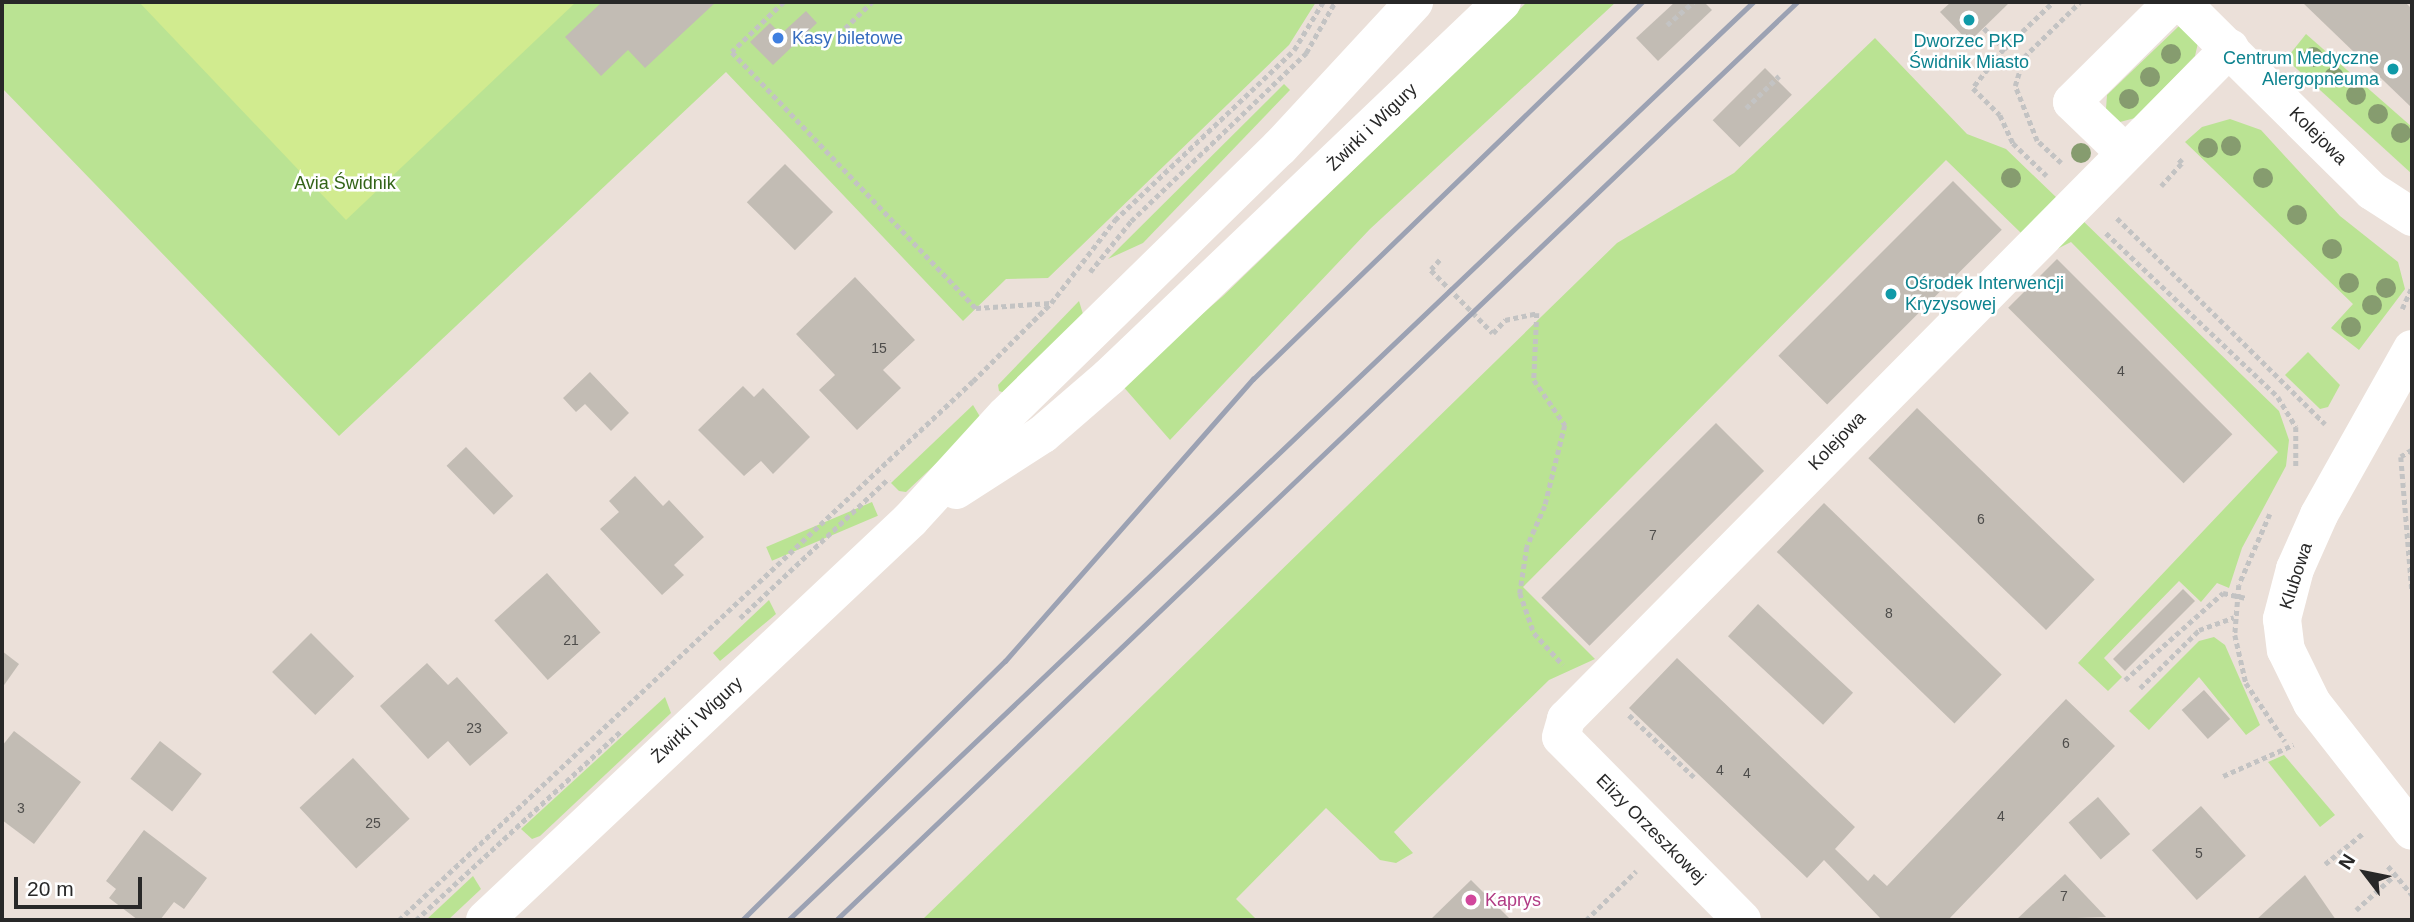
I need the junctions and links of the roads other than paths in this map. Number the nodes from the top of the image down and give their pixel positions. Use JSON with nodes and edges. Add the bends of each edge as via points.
{"nodes":[{"id":1,"x":1414,"y":2,"type":"edge"},
{"id":2,"x":1502,"y":2,"type":"edge"},
{"id":3,"x":2173,"y":2,"type":"edge"},
{"id":4,"x":2181,"y":2,"type":"edge"},
{"id":5,"x":2230,"y":48,"type":"junction"},
{"id":6,"x":2124,"y":152,"type":"junction"},
{"id":7,"x":2412,"y":217,"type":"edge"},
{"id":8,"x":2412,"y":349,"type":"edge"},
{"id":9,"x":910,"y":520,"type":"junction"},
{"id":10,"x":1561,"y":737,"type":"joint"},
{"id":11,"x":2409,"y":848,"type":"edge"},
{"id":12,"x":485,"y":920,"type":"edge"},
{"id":13,"x":1742,"y":920,"type":"edge"}],
"edges":[{"from":1,"to":9,"type":"street","via":[[1279,148],[1006,415]]},
{"from":2,"to":9,"type":"street","name":"Żwirki i Wigury","via":[[1242,252],[1043,434]]},
{"from":3,"to":6,"type":"street","via":[[2072,102]]},
{"from":4,"to":5,"type":"street","name":"Kolejowa"},
{"from":5,"to":6,"type":"street","name":"Kolejowa"},
{"from":5,"to":7,"type":"street","name":"Kolejowa","via":[[2372,191]]},
{"from":6,"to":10,"type":"street","name":"Kolejowa","via":[[2038,235],[1605,701],[1566,719]]},
{"from":8,"to":11,"type":"street","name":"Klubowa","via":[[2319,515],[2282,619],[2286,650],[2312,703]]},
{"from":9,"to":12,"type":"street","name":"Żwirki i Wigury"},
{"from":10,"to":13,"type":"street","name":"Elizy Orzeszkowej"}]}
